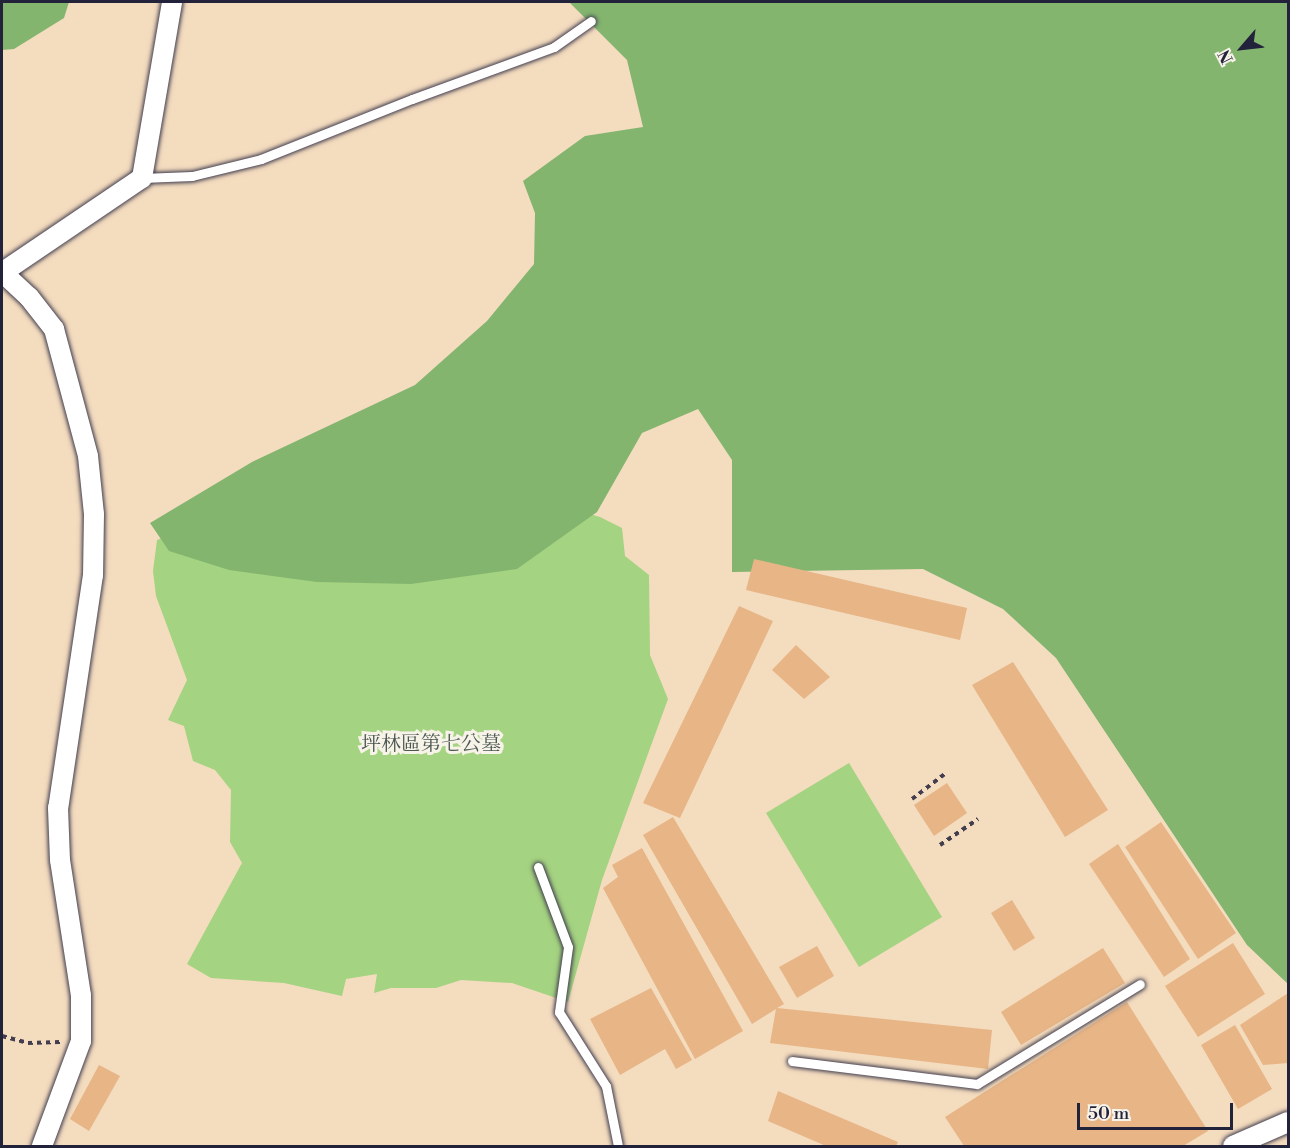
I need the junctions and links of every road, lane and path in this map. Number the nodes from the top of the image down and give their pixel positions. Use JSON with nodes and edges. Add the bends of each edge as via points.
{"nodes":[{"id":1,"x":172,"y":2,"type":"edge"},
{"id":2,"x":591,"y":21,"type":"dead end"},
{"id":3,"x":142,"y":178,"type":"junction"},
{"id":4,"x":2,"y":272,"type":"edge"},
{"id":5,"x":946,"y":773,"type":"dead end"},
{"id":6,"x":912,"y":799,"type":"dead end"},
{"id":7,"x":978,"y":819,"type":"dead end"},
{"id":8,"x":940,"y":845,"type":"dead end"},
{"id":9,"x":538,"y":867,"type":"dead end"},
{"id":10,"x":1140,"y":984,"type":"dead end"},
{"id":11,"x":2,"y":1036,"type":"edge"},
{"id":12,"x":81,"y":1041,"type":"junction"},
{"id":13,"x":792,"y":1060,"type":"dead end"},
{"id":14,"x":1288,"y":1122,"type":"edge"},
{"id":15,"x":42,"y":1146,"type":"edge"},
{"id":16,"x":618,"y":1146,"type":"edge"},
{"id":17,"x":1233,"y":1146,"type":"edge"}],
"edges":[{"from":1,"to":3,"type":"street"},
{"from":2,"to":3,"type":"lane","via":[[554,47],[261,159],[192,176]]},
{"from":3,"to":4,"type":"street"},
{"from":4,"to":12,"type":"street","via":[[54,328],[88,456],[94,514],[93,575],[58,808],[60,860],[81,995]]},
{"from":5,"to":6,"type":"path"},
{"from":7,"to":8,"type":"path"},
{"from":9,"to":16,"type":"lane","via":[[568,947],[559,1012],[606,1086]]},
{"from":10,"to":13,"type":"lane","via":[[977,1084]]},
{"from":11,"to":12,"type":"path","via":[[28,1043]]},
{"from":12,"to":15,"type":"street"},
{"from":14,"to":17,"type":"street"}]}
